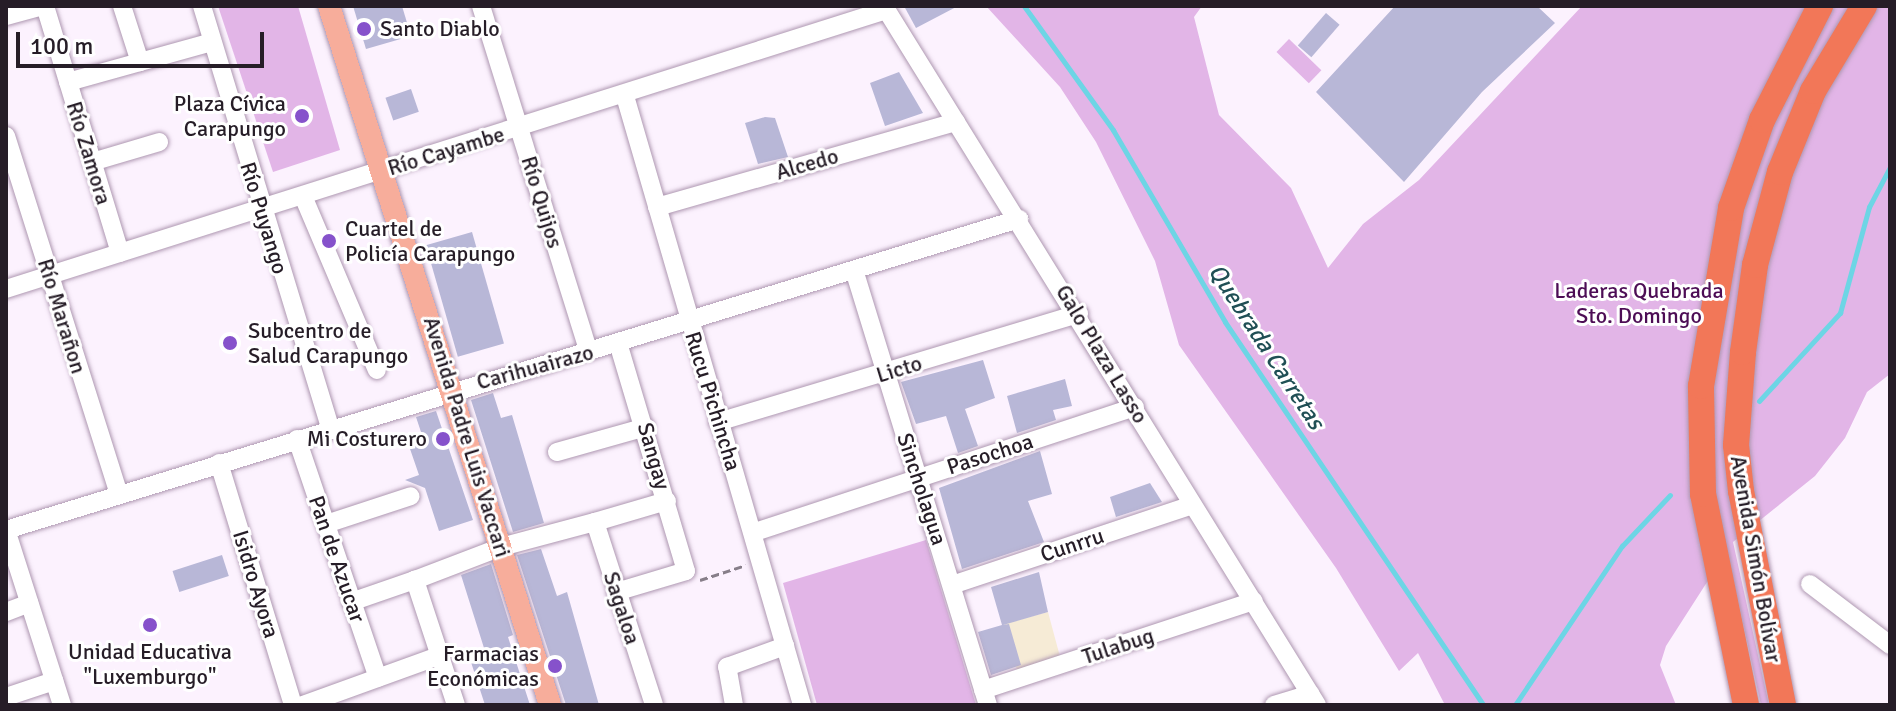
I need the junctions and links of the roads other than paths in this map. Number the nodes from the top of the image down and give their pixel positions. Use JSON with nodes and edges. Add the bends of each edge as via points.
{"nodes":[{"id":1,"x":44,"y":6,"type":"edge"},
{"id":2,"x":122,"y":6,"type":"edge"},
{"id":3,"x":202,"y":6,"type":"edge"},
{"id":4,"x":329,"y":6,"type":"edge"},
{"id":5,"x":344,"y":6,"type":"edge"},
{"id":6,"x":480,"y":6,"type":"edge"},
{"id":7,"x":1820,"y":6,"type":"edge"},
{"id":8,"x":1864,"y":6,"type":"edge"},
{"id":9,"x":885,"y":8,"type":"edge"},
{"id":10,"x":6,"y":16,"type":"edge"},
{"id":11,"x":212,"y":42,"type":"junction"},
{"id":12,"x":140,"y":62,"type":"junction"},
{"id":13,"x":68,"y":82,"type":"junction"},
{"id":14,"x":625,"y":96,"type":"junction"},
{"id":15,"x":956,"y":122,"type":"junction"},
{"id":16,"x":519,"y":128,"type":"junction"},
{"id":17,"x":6,"y":136,"type":"edge"},
{"id":18,"x":159,"y":142,"type":"dead end"},
{"id":19,"x":92,"y":162,"type":"junction"},
{"id":20,"x":383,"y":170,"type":"junction"},
{"id":21,"x":303,"y":196,"type":"junction"},
{"id":22,"x":657,"y":207,"type":"junction"},
{"id":23,"x":261,"y":209,"type":"junction"},
{"id":24,"x":1019,"y":219,"type":"junction"},
{"id":25,"x":120,"y":253,"type":"junction"},
{"id":26,"x":855,"y":273,"type":"junction"},
{"id":27,"x":50,"y":276,"type":"junction"},
{"id":28,"x":6,"y":289,"type":"edge"},
{"id":29,"x":1079,"y":314,"type":"junction"},
{"id":30,"x":688,"y":318,"type":"junction"},
{"id":31,"x":618,"y":343,"type":"junction"},
{"id":32,"x":589,"y":352,"type":"junction"},
{"id":33,"x":377,"y":370,"type":"dead end"},
{"id":34,"x":884,"y":374,"type":"junction"},
{"id":35,"x":452,"y":389,"type":"junction"},
{"id":36,"x":1135,"y":407,"type":"junction"},
{"id":37,"x":718,"y":422,"type":"junction"},
{"id":38,"x":646,"y":427,"type":"junction"},
{"id":39,"x":330,"y":428,"type":"junction"},
{"id":40,"x":297,"y":439,"type":"junction"},
{"id":41,"x":557,"y":452,"type":"dead end"},
{"id":42,"x":219,"y":463,"type":"junction"},
{"id":43,"x":921,"y":477,"type":"junction"},
{"id":44,"x":119,"y":495,"type":"junction"},
{"id":45,"x":411,"y":496,"type":"dead end"},
{"id":46,"x":667,"y":501,"type":"junction"},
{"id":47,"x":1192,"y":505,"type":"junction"},
{"id":48,"x":589,"y":523,"type":"junction"},
{"id":49,"x":326,"y":524,"type":"junction"},
{"id":50,"x":6,"y":530,"type":"edge"},
{"id":51,"x":755,"y":532,"type":"junction"},
{"id":52,"x":492,"y":551,"type":"junction"},
{"id":53,"x":415,"y":580,"type":"junction"},
{"id":54,"x":1810,"y":584,"type":"dead end"},
{"id":55,"x":952,"y":585,"type":"junction"},
{"id":56,"x":616,"y":592,"type":"junction"},
{"id":57,"x":1254,"y":601,"type":"junction"},
{"id":58,"x":351,"y":602,"type":"junction"},
{"id":59,"x":29,"y":603,"type":"junction"},
{"id":60,"x":6,"y":612,"type":"edge"},
{"id":61,"x":1890,"y":645,"type":"edge"},
{"id":62,"x":785,"y":646,"type":"junction"},
{"id":63,"x":441,"y":655,"type":"junction"},
{"id":64,"x":378,"y":678,"type":"junction"},
{"id":65,"x":54,"y":681,"type":"junction"},
{"id":66,"x":6,"y":697,"type":"edge"},
{"id":67,"x":986,"y":697,"type":"edge"},
{"id":68,"x":1313,"y":699,"type":"edge"},
{"id":69,"x":62,"y":705,"type":"edge"},
{"id":70,"x":293,"y":705,"type":"edge"},
{"id":71,"x":303,"y":705,"type":"edge"},
{"id":72,"x":456,"y":705,"type":"edge"},
{"id":73,"x":550,"y":705,"type":"edge"},
{"id":74,"x":654,"y":705,"type":"edge"},
{"id":75,"x":734,"y":705,"type":"edge"},
{"id":76,"x":802,"y":705,"type":"edge"},
{"id":77,"x":1274,"y":705,"type":"edge"},
{"id":78,"x":1746,"y":705,"type":"edge"},
{"id":79,"x":1783,"y":705,"type":"edge"}],
"edges":[{"from":1,"to":10,"type":"street"},
{"from":1,"to":13,"type":"street","name":"Río Zamora"},
{"from":2,"to":12,"type":"street"},
{"from":3,"to":11,"type":"street","name":"Río Puyango"},
{"from":4,"to":20,"type":"main road","name":"Avenida Padre Luis Vaccari"},
{"from":5,"to":20,"type":"main road","name":"Avenida Padre Luis Vaccari","via":[[385,139]]},
{"from":6,"to":16,"type":"street","name":"Río Quijos"},
{"from":7,"to":78,"type":"highway","name":"Avenida Simón Bolívar","via":[[1762,120],[1731,208],[1701,386],[1703,494]]},
{"from":8,"to":79,"type":"highway","name":"Avenida Simón Bolívar","via":[[1813,91],[1780,172],[1755,265],[1739,397],[1736,445],[1748,539]]},
{"from":9,"to":14,"type":"street","name":"Río Cayambe"},
{"from":9,"to":15,"type":"street","name":"Galo Plaza Lasso"},
{"from":11,"to":12,"type":"street"},
{"from":11,"to":23,"type":"street","name":"Río Puyango"},
{"from":12,"to":13,"type":"street"},
{"from":13,"to":19,"type":"street","name":"Río Zamora"},
{"from":14,"to":16,"type":"street","name":"Río Cayambe"},
{"from":14,"to":22,"type":"street","name":"Rucu Pichincha"},
{"from":15,"to":22,"type":"street","name":"Alcedo"},
{"from":15,"to":24,"type":"street","name":"Galo Plaza Lasso"},
{"from":16,"to":20,"type":"street","name":"Río Cayambe"},
{"from":16,"to":32,"type":"street","name":"Río Quijos"},
{"from":17,"to":27,"type":"street","name":"Río Marañon"},
{"from":18,"to":19,"type":"street"},
{"from":19,"to":25,"type":"street","name":"Río Zamora"},
{"from":20,"to":21,"type":"street","name":"Río Cayambe"},
{"from":20,"to":35,"type":"main road","name":"Avenida Padre Luis Vaccari"},
{"from":21,"to":23,"type":"street","name":"Río Cayambe"},
{"from":21,"to":33,"type":"street"},
{"from":22,"to":30,"type":"street","name":"Rucu Pichincha"},
{"from":23,"to":25,"type":"street","name":"Río Cayambe"},
{"from":23,"to":39,"type":"street","name":"Río Puyango"},
{"from":24,"to":26,"type":"street","name":"Carihuairazo"},
{"from":24,"to":29,"type":"street","name":"Galo Plaza Lasso"},
{"from":25,"to":27,"type":"street","name":"Río Cayambe"},
{"from":26,"to":30,"type":"street","name":"Carihuairazo"},
{"from":26,"to":34,"type":"street","name":"Sincholagua"},
{"from":27,"to":28,"type":"street","name":"Río Cayambe"},
{"from":27,"to":44,"type":"street","name":"Río Marañon"},
{"from":29,"to":34,"type":"street","name":"Licto"},
{"from":29,"to":36,"type":"street","name":"Galo Plaza Lasso"},
{"from":30,"to":31,"type":"street","name":"Carihuairazo"},
{"from":30,"to":37,"type":"street","name":"Rucu Pichincha"},
{"from":31,"to":32,"type":"street","name":"Carihuairazo"},
{"from":31,"to":38,"type":"street","name":"Sangay"},
{"from":32,"to":35,"type":"street","name":"Carihuairazo"},
{"from":34,"to":37,"type":"street","name":"Licto"},
{"from":34,"to":43,"type":"street","name":"Sincholagua"},
{"from":35,"to":39,"type":"street","name":"Carihuairazo"},
{"from":35,"to":52,"type":"main road","name":"Avenida Padre Luis Vaccari"},
{"from":36,"to":43,"type":"street","name":"Pasochoa"},
{"from":36,"to":47,"type":"street","name":"Galo Plaza Lasso"},
{"from":37,"to":51,"type":"street","name":"Rucu Pichincha"},
{"from":38,"to":41,"type":"street"},
{"from":38,"to":46,"type":"street","name":"Sangay"},
{"from":39,"to":40,"type":"street","name":"Carihuairazo"},
{"from":40,"to":42,"type":"street","name":"Carihuairazo"},
{"from":40,"to":49,"type":"street","name":"Pan de Azucar"},
{"from":42,"to":44,"type":"street","name":"Carihuairazo"},
{"from":42,"to":70,"type":"street","name":"Isidro Ayora"},
{"from":43,"to":51,"type":"street","name":"Pasochoa"},
{"from":43,"to":55,"type":"street","name":"Sincholagua"},
{"from":44,"to":50,"type":"street","name":"Carihuairazo"},
{"from":45,"to":49,"type":"street"},
{"from":46,"to":48,"type":"street"},
{"from":46,"to":56,"type":"street","name":"Sangay","via":[[686,571]]},
{"from":47,"to":55,"type":"street","name":"Cunrru"},
{"from":47,"to":57,"type":"street","name":"Galo Plaza Lasso"},
{"from":48,"to":52,"type":"street"},
{"from":48,"to":56,"type":"street","name":"Sagaloa"},
{"from":49,"to":58,"type":"street","name":"Pan de Azucar"},
{"from":50,"to":59,"type":"street"},
{"from":51,"to":62,"type":"street","name":"Rucu Pichincha"},
{"from":52,"to":53,"type":"street"},
{"from":52,"to":73,"type":"main road","name":"Avenida Padre Luis Vaccari"},
{"from":53,"to":58,"type":"street"},
{"from":53,"to":63,"type":"street"},
{"from":54,"to":61,"type":"street"},
{"from":55,"to":67,"type":"street","name":"Sincholagua"},
{"from":56,"to":74,"type":"street","name":"Sagaloa"},
{"from":57,"to":67,"type":"street","name":"Tulabug"},
{"from":57,"to":68,"type":"street","name":"Galo Plaza Lasso"},
{"from":58,"to":64,"type":"street","name":"Pan de Azucar"},
{"from":59,"to":60,"type":"street"},
{"from":59,"to":65,"type":"street"},
{"from":62,"to":75,"type":"street","via":[[734,661],[725,674]]},
{"from":62,"to":76,"type":"street","name":"Rucu Pichincha"},
{"from":63,"to":64,"type":"street"},
{"from":63,"to":72,"type":"street"},
{"from":64,"to":71,"type":"street"},
{"from":65,"to":66,"type":"street"},
{"from":65,"to":69,"type":"street"},
{"from":68,"to":77,"type":"street"}]}
